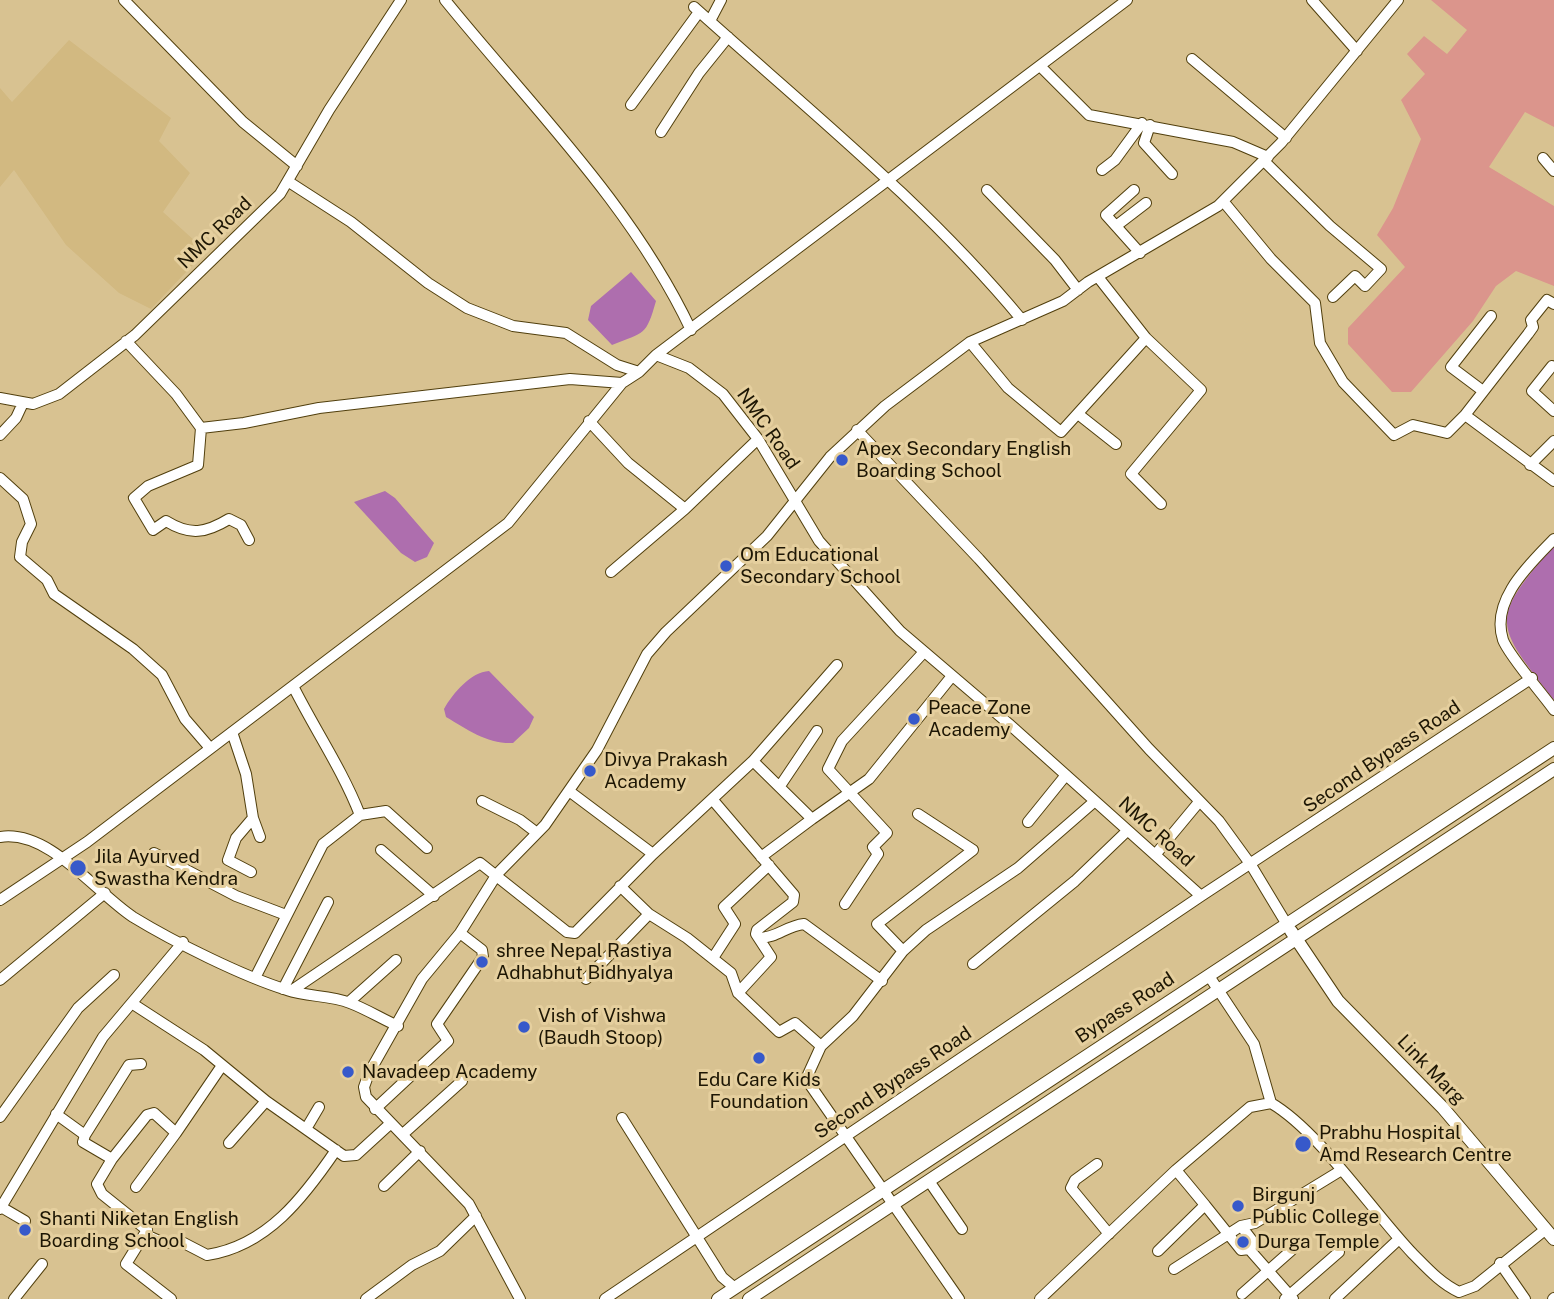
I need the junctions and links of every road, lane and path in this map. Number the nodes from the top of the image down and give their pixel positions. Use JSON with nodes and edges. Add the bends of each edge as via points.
{"nodes":[{"id":1,"x":124,"y":0,"type":"edge"},
{"id":2,"x":401,"y":0,"type":"edge"},
{"id":3,"x":445,"y":0,"type":"edge"},
{"id":4,"x":721,"y":0,"type":"edge"},
{"id":5,"x":1127,"y":0,"type":"edge"},
{"id":6,"x":1312,"y":0,"type":"edge"},
{"id":7,"x":1398,"y":0,"type":"edge"},
{"id":8,"x":710,"y":21,"type":"junction"},
{"id":9,"x":728,"y":37,"type":"junction"},
{"id":10,"x":1357,"y":51,"type":"junction"},
{"id":11,"x":1192,"y":59,"type":"dead end"},
{"id":12,"x":1040,"y":65,"type":"junction"},
{"id":13,"x":631,"y":105,"type":"dead end"},
{"id":14,"x":1146,"y":124,"type":"junction"},
{"id":15,"x":661,"y":132,"type":"dead end"},
{"id":16,"x":1286,"y":138,"type":"junction"},
{"id":17,"x":1543,"y":158,"type":"dead end"},
{"id":18,"x":1266,"y":159,"type":"junction"},
{"id":19,"x":1115,"y":160,"type":"junction"},
{"id":20,"x":297,"y":166,"type":"junction"},
{"id":21,"x":1101,"y":170,"type":"dead end"},
{"id":22,"x":1124,"y":170,"type":"dead end"},
{"id":23,"x":1554,"y":171,"type":"edge"},
{"id":24,"x":1172,"y":174,"type":"dead end"},
{"id":25,"x":888,"y":180,"type":"junction"},
{"id":26,"x":289,"y":182,"type":"junction"},
{"id":27,"x":987,"y":190,"type":"dead end"},
{"id":28,"x":1134,"y":190,"type":"dead end"},
{"id":29,"x":1223,"y":201,"type":"junction"},
{"id":30,"x":1146,"y":203,"type":"dead end"},
{"id":31,"x":1116,"y":226,"type":"junction"},
{"id":32,"x":1140,"y":253,"type":"junction"},
{"id":33,"x":1098,"y":277,"type":"junction"},
{"id":34,"x":1078,"y":290,"type":"junction"},
{"id":35,"x":1332,"y":297,"type":"dead end"},
{"id":36,"x":1554,"y":304,"type":"edge"},
{"id":37,"x":1491,"y":316,"type":"dead end"},
{"id":38,"x":1022,"y":320,"type":"junction"},
{"id":39,"x":691,"y":330,"type":"junction"},
{"id":40,"x":1146,"y":338,"type":"junction"},
{"id":41,"x":126,"y":341,"type":"junction"},
{"id":42,"x":970,"y":342,"type":"junction"},
{"id":43,"x":656,"y":355,"type":"junction"},
{"id":44,"x":1552,"y":366,"type":"dead end"},
{"id":45,"x":639,"y":372,"type":"junction"},
{"id":46,"x":622,"y":383,"type":"junction"},
{"id":47,"x":1483,"y":391,"type":"junction"},
{"id":48,"x":0,"y":398,"type":"edge"},
{"id":49,"x":23,"y":403,"type":"junction"},
{"id":50,"x":1554,"y":411,"type":"edge"},
{"id":51,"x":1078,"y":414,"type":"junction"},
{"id":52,"x":1465,"y":415,"type":"junction"},
{"id":53,"x":589,"y":421,"type":"junction"},
{"id":54,"x":201,"y":428,"type":"junction"},
{"id":55,"x":858,"y":430,"type":"junction"},
{"id":56,"x":0,"y":435,"type":"edge"},
{"id":57,"x":758,"y":439,"type":"junction"},
{"id":58,"x":1554,"y":441,"type":"edge"},
{"id":59,"x":1116,"y":444,"type":"dead end"},
{"id":60,"x":1530,"y":465,"type":"junction"},
{"id":61,"x":0,"y":478,"type":"edge"},
{"id":62,"x":1554,"y":481,"type":"edge"},
{"id":63,"x":796,"y":500,"type":"junction"},
{"id":64,"x":1161,"y":504,"type":"dead end"},
{"id":65,"x":685,"y":509,"type":"junction"},
{"id":66,"x":1554,"y":539,"type":"edge"},
{"id":67,"x":249,"y":540,"type":"dead end"},
{"id":68,"x":611,"y":572,"type":"dead end"},
{"id":69,"x":924,"y":652,"type":"junction"},
{"id":70,"x":837,"y":665,"type":"dead end"},
{"id":71,"x":953,"y":676,"type":"junction"},
{"id":72,"x":1532,"y":678,"type":"junction"},
{"id":73,"x":293,"y":685,"type":"junction"},
{"id":74,"x":1554,"y":710,"type":"edge"},
{"id":75,"x":232,"y":732,"type":"junction"},
{"id":76,"x":817,"y":732,"type":"dead end"},
{"id":77,"x":210,"y":748,"type":"junction"},
{"id":78,"x":1554,"y":748,"type":"edge"},
{"id":79,"x":753,"y":761,"type":"junction"},
{"id":80,"x":1554,"y":769,"type":"edge"},
{"id":81,"x":1066,"y":775,"type":"junction"},
{"id":82,"x":780,"y":786,"type":"junction"},
{"id":83,"x":569,"y":791,"type":"junction"},
{"id":84,"x":852,"y":793,"type":"junction"},
{"id":85,"x":712,"y":799,"type":"junction"},
{"id":86,"x":1096,"y":801,"type":"junction"},
{"id":87,"x":482,"y":802,"type":"dead end"},
{"id":88,"x":1199,"y":802,"type":"junction"},
{"id":89,"x":918,"y":814,"type":"dead end"},
{"id":90,"x":360,"y":815,"type":"junction"},
{"id":91,"x":253,"y":818,"type":"junction"},
{"id":92,"x":812,"y":819,"type":"junction"},
{"id":93,"x":1028,"y":822,"type":"dead end"},
{"id":94,"x":1128,"y":831,"type":"junction"},
{"id":95,"x":537,"y":833,"type":"junction"},
{"id":96,"x":0,"y":837,"type":"edge"},
{"id":97,"x":260,"y":837,"type":"dead end"},
{"id":98,"x":427,"y":848,"type":"dead end"},
{"id":99,"x":381,"y":850,"type":"dead end"},
{"id":100,"x":154,"y":853,"type":"dead end"},
{"id":101,"x":653,"y":854,"type":"junction"},
{"id":102,"x":1155,"y":855,"type":"junction"},
{"id":103,"x":62,"y":860,"type":"junction"},
{"id":104,"x":765,"y":861,"type":"junction"},
{"id":105,"x":1251,"y":865,"type":"junction"},
{"id":106,"x":251,"y":872,"type":"dead end"},
{"id":107,"x":497,"y":874,"type":"junction"},
{"id":108,"x":620,"y":886,"type":"junction"},
{"id":109,"x":106,"y":893,"type":"junction"},
{"id":110,"x":435,"y":896,"type":"junction"},
{"id":111,"x":1201,"y":896,"type":"junction"},
{"id":112,"x":0,"y":900,"type":"edge"},
{"id":113,"x":328,"y":902,"type":"dead end"},
{"id":114,"x":845,"y":904,"type":"dead end"},
{"id":115,"x":649,"y":914,"type":"junction"},
{"id":116,"x":286,"y":915,"type":"junction"},
{"id":117,"x":1286,"y":923,"type":"junction"},
{"id":118,"x":460,"y":933,"type":"junction"},
{"id":119,"x":1296,"y":937,"type":"junction"},
{"id":120,"x":759,"y":938,"type":"junction"},
{"id":121,"x":183,"y":942,"type":"junction"},
{"id":122,"x":903,"y":951,"type":"junction"},
{"id":123,"x":713,"y":958,"type":"junction"},
{"id":124,"x":396,"y":960,"type":"dead end"},
{"id":125,"x":973,"y":964,"type":"dead end"},
{"id":126,"x":114,"y":975,"type":"dead end"},
{"id":127,"x":256,"y":976,"type":"junction"},
{"id":128,"x":1209,"y":976,"type":"junction"},
{"id":129,"x":586,"y":979,"type":"dead end"},
{"id":130,"x":0,"y":980,"type":"edge"},
{"id":131,"x":882,"y":981,"type":"junction"},
{"id":132,"x":1218,"y":989,"type":"junction"},
{"id":133,"x":287,"y":990,"type":"junction"},
{"id":134,"x":738,"y":993,"type":"junction"},
{"id":135,"x":349,"y":1002,"type":"junction"},
{"id":136,"x":133,"y":1004,"type":"junction"},
{"id":137,"x":398,"y":1026,"type":"junction"},
{"id":138,"x":821,"y":1046,"type":"junction"},
{"id":139,"x":141,"y":1064,"type":"dead end"},
{"id":140,"x":221,"y":1067,"type":"junction"},
{"id":141,"x":462,"y":1081,"type":"dead end"},
{"id":142,"x":266,"y":1101,"type":"junction"},
{"id":143,"x":1271,"y":1103,"type":"junction"},
{"id":144,"x":319,"y":1107,"type":"dead end"},
{"id":145,"x":375,"y":1109,"type":"junction"},
{"id":146,"x":56,"y":1114,"type":"junction"},
{"id":147,"x":0,"y":1117,"type":"edge"},
{"id":148,"x":622,"y":1118,"type":"dead end"},
{"id":149,"x":391,"y":1123,"type":"junction"},
{"id":150,"x":306,"y":1129,"type":"junction"},
{"id":151,"x":176,"y":1133,"type":"junction"},
{"id":152,"x":403,"y":1134,"type":"junction"},
{"id":153,"x":85,"y":1135,"type":"junction"},
{"id":154,"x":845,"y":1137,"type":"junction"},
{"id":155,"x":229,"y":1143,"type":"dead end"},
{"id":156,"x":336,"y":1150,"type":"junction"},
{"id":157,"x":420,"y":1151,"type":"junction"},
{"id":158,"x":112,"y":1159,"type":"junction"},
{"id":159,"x":1097,"y":1164,"type":"dead end"},
{"id":160,"x":1176,"y":1170,"type":"junction"},
{"id":161,"x":1340,"y":1171,"type":"junction"},
{"id":162,"x":929,"y":1181,"type":"junction"},
{"id":163,"x":384,"y":1186,"type":"dead end"},
{"id":164,"x":136,"y":1187,"type":"dead end"},
{"id":165,"x":884,"y":1191,"type":"junction"},
{"id":166,"x":892,"y":1205,"type":"junction"},
{"id":167,"x":1205,"y":1205,"type":"junction"},
{"id":168,"x":1,"y":1208,"type":"edge"},
{"id":169,"x":476,"y":1216,"type":"junction"},
{"id":170,"x":25,"y":1221,"type":"dead end"},
{"id":171,"x":1241,"y":1226,"type":"junction"},
{"id":172,"x":962,"y":1229,"type":"dead end"},
{"id":173,"x":1230,"y":1233,"type":"junction"},
{"id":174,"x":1110,"y":1234,"type":"junction"},
{"id":175,"x":1550,"y":1234,"type":"edge"},
{"id":176,"x":146,"y":1235,"type":"junction"},
{"id":177,"x":697,"y":1237,"type":"junction"},
{"id":178,"x":1399,"y":1239,"type":"junction"},
{"id":179,"x":1294,"y":1248,"type":"dead end"},
{"id":180,"x":1249,"y":1249,"type":"junction"},
{"id":181,"x":1158,"y":1251,"type":"dead end"},
{"id":182,"x":1339,"y":1252,"type":"dead end"},
{"id":183,"x":1500,"y":1263,"type":"junction"},
{"id":184,"x":42,"y":1264,"type":"dead end"},
{"id":185,"x":1174,"y":1269,"type":"dead end"},
{"id":186,"x":1269,"y":1271,"type":"junction"},
{"id":187,"x":735,"y":1288,"type":"junction"},
{"id":188,"x":1242,"y":1294,"type":"dead end"},
{"id":189,"x":1289,"y":1298,"type":"edge"},
{"id":190,"x":14,"y":1299,"type":"edge"},
{"id":191,"x":171,"y":1299,"type":"edge"},
{"id":192,"x":366,"y":1299,"type":"edge"},
{"id":193,"x":520,"y":1299,"type":"edge"},
{"id":194,"x":605,"y":1299,"type":"edge"},
{"id":195,"x":718,"y":1299,"type":"edge"},
{"id":196,"x":749,"y":1299,"type":"edge"},
{"id":197,"x":959,"y":1299,"type":"edge"},
{"id":198,"x":1040,"y":1299,"type":"edge"},
{"id":199,"x":1335,"y":1299,"type":"edge"},
{"id":200,"x":1525,"y":1299,"type":"edge"}],
"edges":[{"from":1,"to":20,"type":"street","via":[[243,122]]},
{"from":2,"to":20,"type":"street","name":"NMC Road"},
{"from":3,"to":39,"type":"street","via":[[607,193],[673,291]]},
{"from":4,"to":8,"type":"street"},
{"from":5,"to":12,"type":"street"},
{"from":6,"to":10,"type":"street"},
{"from":7,"to":10,"type":"street"},
{"from":8,"to":9,"type":"street"},
{"from":8,"to":13,"type":"street","via":[[697,9]]},
{"from":9,"to":15,"type":"street"},
{"from":9,"to":25,"type":"street"},
{"from":10,"to":16,"type":"street"},
{"from":11,"to":16,"type":"street"},
{"from":12,"to":14,"type":"street","via":[[1089,115]]},
{"from":12,"to":25,"type":"street"},
{"from":14,"to":18,"type":"street","via":[[1233,142]]},
{"from":14,"to":19,"type":"street"},
{"from":14,"to":24,"type":"street","via":[[1144,143]]},
{"from":16,"to":18,"type":"street"},
{"from":17,"to":23,"type":"street"},
{"from":18,"to":29,"type":"street"},
{"from":18,"to":35,"type":"street","via":[[1330,226],[1381,269],[1365,286],[1355,276]]},
{"from":19,"to":21,"type":"street"},
{"from":19,"to":22,"type":"street"},
{"from":20,"to":26,"type":"street","name":"NMC Road"},
{"from":25,"to":38,"type":"street"},
{"from":25,"to":39,"type":"street"},
{"from":26,"to":41,"type":"street","name":"NMC Road"},
{"from":26,"to":45,"type":"street","via":[[467,308],[513,326],[566,333],[617,365]]},
{"from":27,"to":34,"type":"street"},
{"from":28,"to":31,"type":"street","via":[[1106,215]]},
{"from":29,"to":32,"type":"street"},
{"from":29,"to":52,"type":"street","via":[[1315,303],[1320,343],[1343,382],[1394,435],[1413,425],[1447,433]]},
{"from":30,"to":31,"type":"street"},
{"from":31,"to":32,"type":"street"},
{"from":32,"to":33,"type":"street"},
{"from":33,"to":34,"type":"street"},
{"from":33,"to":40,"type":"street"},
{"from":34,"to":38,"type":"street"},
{"from":36,"to":47,"type":"street","via":[[1547,300],[1531,320],[1533,327]]},
{"from":37,"to":47,"type":"street","via":[[1451,366]]},
{"from":38,"to":42,"type":"street"},
{"from":39,"to":43,"type":"street"},
{"from":40,"to":51,"type":"street"},
{"from":40,"to":64,"type":"street","via":[[1201,390],[1131,474]]},
{"from":41,"to":49,"type":"street","name":"NMC Road","via":[[47,401]]},
{"from":41,"to":54,"type":"street"},
{"from":42,"to":51,"type":"street","via":[[1008,388],[1061,432]]},
{"from":42,"to":55,"type":"street"},
{"from":43,"to":45,"type":"street"},
{"from":43,"to":57,"type":"street","name":"NMC Road","via":[[689,368],[723,394]]},
{"from":44,"to":50,"type":"street","via":[[1532,391]]},
{"from":45,"to":46,"type":"street"},
{"from":46,"to":53,"type":"street"},
{"from":46,"to":54,"type":"street","via":[[570,379],[319,408]]},
{"from":47,"to":52,"type":"street"},
{"from":48,"to":49,"type":"street","name":"NMC Road"},
{"from":49,"to":56,"type":"street"},
{"from":51,"to":59,"type":"street"},
{"from":52,"to":60,"type":"street"},
{"from":53,"to":65,"type":"street","via":[[628,463]]},
{"from":53,"to":73,"type":"street","via":[[509,523]]},
{"from":54,"to":67,"type":"street","via":[[198,465],[148,486],[134,498],[153,530],[166,521],[182,531],[211,530],[229,519],[241,525]]},
{"from":55,"to":63,"type":"street"},
{"from":55,"to":88,"type":"street"},
{"from":57,"to":63,"type":"street","name":"NMC Road"},
{"from":57,"to":65,"type":"street"},
{"from":58,"to":60,"type":"street"},
{"from":60,"to":62,"type":"street"},
{"from":61,"to":77,"type":"street","via":[[23,499],[31,524],[20,557],[47,580],[54,594],[133,649],[162,676],[185,719]]},
{"from":63,"to":69,"type":"street","name":"NMC Road","via":[[819,541]]},
{"from":63,"to":83,"type":"street","via":[[767,537],[647,654],[597,750]]},
{"from":65,"to":68,"type":"street"},
{"from":66,"to":72,"type":"street","via":[[1515,584],[1500,616],[1504,641]]},
{"from":69,"to":71,"type":"street","name":"NMC Road"},
{"from":69,"to":84,"type":"street","via":[[842,741],[828,769]]},
{"from":70,"to":79,"type":"street"},
{"from":71,"to":81,"type":"street","name":"NMC Road"},
{"from":71,"to":84,"type":"street","via":[[901,742]]},
{"from":72,"to":74,"type":"street"},
{"from":72,"to":105,"type":"street","name":"Second Bypass Road"},
{"from":73,"to":75,"type":"street"},
{"from":73,"to":90,"type":"street","via":[[317,735],[348,781]]},
{"from":75,"to":77,"type":"street"},
{"from":75,"to":91,"type":"street","via":[[246,774]]},
{"from":76,"to":82,"type":"street"},
{"from":77,"to":103,"type":"street"},
{"from":78,"to":117,"type":"main road","name":"Bypass Road"},
{"from":79,"to":82,"type":"street"},
{"from":79,"to":85,"type":"street"},
{"from":80,"to":119,"type":"main road","name":"Bypass Road"},
{"from":81,"to":86,"type":"street","name":"NMC Road"},
{"from":81,"to":93,"type":"street"},
{"from":82,"to":92,"type":"street"},
{"from":83,"to":95,"type":"street"},
{"from":83,"to":101,"type":"street"},
{"from":84,"to":92,"type":"street"},
{"from":84,"to":114,"type":"street","via":[[887,833],[873,847],[878,854]]},
{"from":85,"to":101,"type":"street"},
{"from":85,"to":104,"type":"street"},
{"from":86,"to":94,"type":"street","name":"NMC Road"},
{"from":86,"to":122,"type":"street","via":[[1018,868],[926,930]]},
{"from":87,"to":95,"type":"street"},
{"from":88,"to":102,"type":"street"},
{"from":88,"to":105,"type":"street"},
{"from":89,"to":122,"type":"street","via":[[973,850],[877,924]]},
{"from":90,"to":98,"type":"street","via":[[386,811]]},
{"from":90,"to":116,"type":"street","via":[[323,844]]},
{"from":91,"to":97,"type":"street"},
{"from":91,"to":106,"type":"street","via":[[236,838],[228,860]]},
{"from":92,"to":104,"type":"street"},
{"from":94,"to":102,"type":"street","name":"NMC Road"},
{"from":94,"to":125,"type":"street"},
{"from":95,"to":107,"type":"street"},
{"from":96,"to":103,"type":"street","via":[[17,835]]},
{"from":99,"to":110,"type":"street"},
{"from":100,"to":116,"type":"street","via":[[236,896]]},
{"from":101,"to":108,"type":"street"},
{"from":102,"to":111,"type":"street","name":"NMC Road"},
{"from":103,"to":109,"type":"street"},
{"from":103,"to":112,"type":"street"},
{"from":104,"to":120,"type":"street","via":[[794,899],[757,930]]},
{"from":104,"to":123,"type":"street","via":[[724,907],[735,924]]},
{"from":105,"to":111,"type":"street","name":"Second Bypass Road"},
{"from":105,"to":117,"type":"street"},
{"from":107,"to":108,"type":"street","via":[[572,934]]},
{"from":107,"to":110,"type":"street","via":[[480,863]]},
{"from":107,"to":118,"type":"street"},
{"from":108,"to":115,"type":"street"},
{"from":109,"to":121,"type":"street","via":[[131,915]]},
{"from":109,"to":130,"type":"street"},
{"from":110,"to":133,"type":"street"},
{"from":111,"to":154,"type":"street","name":"Second Bypass Road"},
{"from":113,"to":133,"type":"street"},
{"from":115,"to":123,"type":"street"},
{"from":115,"to":129,"type":"street"},
{"from":116,"to":127,"type":"street"},
{"from":117,"to":119,"type":"main road","name":"Link Marg"},
{"from":117,"to":128,"type":"main road","name":"Bypass Road"},
{"from":118,"to":137,"type":"street","via":[[422,979]]},
{"from":118,"to":145,"type":"street","via":[[482,950],[484,957],[437,1024],[448,1041]]},
{"from":119,"to":132,"type":"main road","name":"Bypass Road"},
{"from":119,"to":175,"type":"main road","name":"Link Marg","via":[[1338,1001],[1443,1108]]},
{"from":120,"to":131,"type":"street","via":[[774,938],[790,926],[804,923]]},
{"from":120,"to":134,"type":"street","via":[[771,957]]},
{"from":121,"to":127,"type":"street"},
{"from":121,"to":136,"type":"street"},
{"from":122,"to":131,"type":"street"},
{"from":123,"to":134,"type":"street","via":[[731,973]]},
{"from":124,"to":135,"type":"street"},
{"from":126,"to":147,"type":"street","via":[[78,1009]]},
{"from":127,"to":133,"type":"street"},
{"from":128,"to":132,"type":"street"},
{"from":128,"to":165,"type":"main road","name":"Bypass Road"},
{"from":131,"to":138,"type":"street"},
{"from":132,"to":143,"type":"street","via":[[1254,1044]]},
{"from":132,"to":162,"type":"main road","name":"Bypass Road"},
{"from":133,"to":135,"type":"street"},
{"from":134,"to":138,"type":"street","via":[[779,1032],[795,1023]]},
{"from":135,"to":137,"type":"street"},
{"from":136,"to":140,"type":"street","via":[[204,1050]]},
{"from":136,"to":146,"type":"street","via":[[103,1037]]},
{"from":137,"to":145,"type":"street","via":[[364,1087]]},
{"from":138,"to":154,"type":"street","via":[[806,1079]]},
{"from":139,"to":153,"type":"street","via":[[129,1065],[120,1076]]},
{"from":140,"to":142,"type":"street"},
{"from":140,"to":151,"type":"street"},
{"from":141,"to":152,"type":"street"},
{"from":142,"to":150,"type":"street"},
{"from":142,"to":155,"type":"street"},
{"from":143,"to":160,"type":"street","via":[[1250,1107]]},
{"from":143,"to":161,"type":"street","via":[[1295,1121]]},
{"from":144,"to":150,"type":"street"},
{"from":145,"to":149,"type":"street"},
{"from":146,"to":153,"type":"street"},
{"from":146,"to":168,"type":"street"},
{"from":148,"to":177,"type":"street"},
{"from":149,"to":152,"type":"street"},
{"from":149,"to":156,"type":"street","via":[[356,1156],[350,1158]]},
{"from":150,"to":156,"type":"street"},
{"from":151,"to":158,"type":"street","via":[[154,1113],[147,1115]]},
{"from":151,"to":164,"type":"street"},
{"from":152,"to":157,"type":"street"},
{"from":153,"to":158,"type":"street","via":[[83,1142]]},
{"from":154,"to":165,"type":"street"},
{"from":154,"to":177,"type":"street","name":"Second Bypass Road"},
{"from":156,"to":176,"type":"street","via":[[287,1214],[245,1244],[207,1255],[180,1241],[164,1244]]},
{"from":157,"to":163,"type":"street"},
{"from":157,"to":169,"type":"street"},
{"from":158,"to":176,"type":"street","via":[[97,1189],[145,1225]]},
{"from":159,"to":174,"type":"street","via":[[1071,1188]]},
{"from":160,"to":167,"type":"street"},
{"from":160,"to":174,"type":"street"},
{"from":161,"to":171,"type":"street","via":[[1255,1223]]},
{"from":161,"to":178,"type":"street"},
{"from":162,"to":166,"type":"main road","name":"Bypass Road"},
{"from":162,"to":172,"type":"street"},
{"from":165,"to":166,"type":"street"},
{"from":165,"to":187,"type":"main road","name":"Bypass Road"},
{"from":166,"to":196,"type":"main road","name":"Bypass Road"},
{"from":166,"to":197,"type":"street"},
{"from":167,"to":173,"type":"street"},
{"from":167,"to":181,"type":"street"},
{"from":168,"to":170,"type":"street"},
{"from":169,"to":192,"type":"street","via":[[440,1251]]},
{"from":169,"to":193,"type":"street"},
{"from":171,"to":173,"type":"street"},
{"from":171,"to":180,"type":"street","via":[[1254,1243]]},
{"from":173,"to":180,"type":"street","via":[[1241,1250]]},
{"from":173,"to":185,"type":"street"},
{"from":174,"to":198,"type":"street"},
{"from":175,"to":183,"type":"street"},
{"from":176,"to":191,"type":"street","via":[[126,1264]]},
{"from":177,"to":187,"type":"street","via":[[722,1277]]},
{"from":177,"to":194,"type":"street","name":"Second Bypass Road"},
{"from":178,"to":183,"type":"street","via":[[1444,1285],[1459,1292],[1475,1286]]},
{"from":178,"to":199,"type":"street"},
{"from":179,"to":186,"type":"street"},
{"from":180,"to":186,"type":"street"},
{"from":182,"to":189,"type":"street"},
{"from":183,"to":200,"type":"street"},
{"from":184,"to":190,"type":"street"},
{"from":186,"to":188,"type":"street"},
{"from":186,"to":189,"type":"street"},
{"from":187,"to":195,"type":"main road","name":"Bypass Road"}]}
